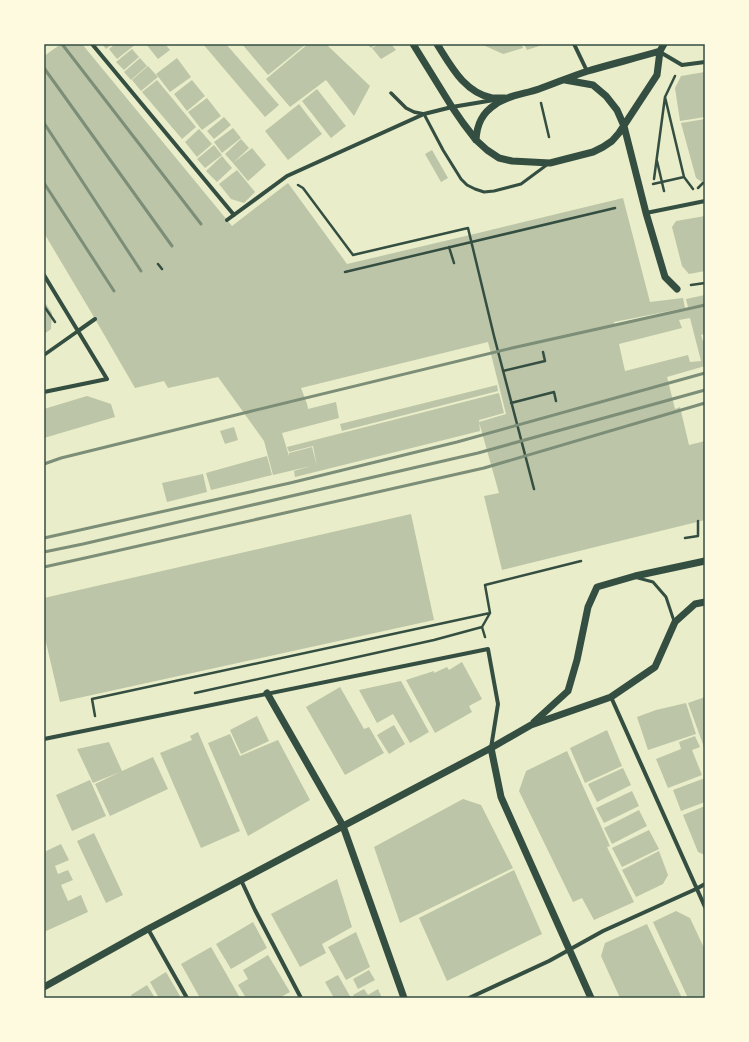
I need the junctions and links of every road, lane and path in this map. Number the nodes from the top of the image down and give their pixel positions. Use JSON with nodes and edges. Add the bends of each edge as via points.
{"nodes":[{"id":1,"x":92,"y":44,"type":"edge"},
{"id":2,"x":413,"y":44,"type":"edge"},
{"id":3,"x":437,"y":44,"type":"edge"},
{"id":4,"x":574,"y":44,"type":"edge"},
{"id":5,"x":664,"y":44,"type":"edge"},
{"id":6,"x":660,"y":51,"type":"junction"},
{"id":7,"x":705,"y":62,"type":"edge"},
{"id":8,"x":682,"y":65,"type":"junction"},
{"id":9,"x":587,"y":71,"type":"junction"},
{"id":10,"x":565,"y":80,"type":"junction"},
{"id":11,"x":391,"y":93,"type":"dead end"},
{"id":12,"x":665,"y":97,"type":"junction"},
{"id":13,"x":507,"y":98,"type":"junction"},
{"id":14,"x":541,"y":102,"type":"dead end"},
{"id":15,"x":452,"y":107,"type":"junction"},
{"id":16,"x":424,"y":114,"type":"junction"},
{"id":17,"x":624,"y":126,"type":"junction"},
{"id":18,"x":550,"y":137,"type":"dead end"},
{"id":19,"x":476,"y":140,"type":"junction"},
{"id":20,"x":657,"y":159,"type":"junction"},
{"id":21,"x":550,"y":163,"type":"junction"},
{"id":22,"x":684,"y":177,"type":"junction"},
{"id":23,"x":662,"y":182,"type":"junction"},
{"id":24,"x":294,"y":184,"type":"dead end"},
{"id":25,"x":664,"y":191,"type":"dead end"},
{"id":26,"x":700,"y":193,"type":"dead end"},
{"id":27,"x":705,"y":200,"type":"edge"},
{"id":28,"x":615,"y":208,"type":"dead end"},
{"id":29,"x":646,"y":213,"type":"junction"},
{"id":30,"x":234,"y":215,"type":"junction"},
{"id":31,"x":227,"y":220,"type":"dead end"},
{"id":32,"x":471,"y":242,"type":"junction"},
{"id":33,"x":449,"y":247,"type":"junction"},
{"id":34,"x":454,"y":263,"type":"dead end"},
{"id":35,"x":158,"y":264,"type":"dead end"},
{"id":36,"x":162,"y":269,"type":"dead end"},
{"id":37,"x":345,"y":272,"type":"dead end"},
{"id":38,"x":44,"y":275,"type":"edge"},
{"id":39,"x":677,"y":289,"type":"dead end"},
{"id":40,"x":44,"y":306,"type":"edge"},
{"id":41,"x":52,"y":318,"type":"dead end"},
{"id":42,"x":95,"y":319,"type":"dead end"},
{"id":43,"x":78,"y":331,"type":"junction"},
{"id":44,"x":543,"y":352,"type":"dead end"},
{"id":45,"x":44,"y":355,"type":"edge"},
{"id":46,"x":503,"y":371,"type":"junction"},
{"id":47,"x":44,"y":392,"type":"edge"},
{"id":48,"x":556,"y":400,"type":"dead end"},
{"id":49,"x":511,"y":403,"type":"junction"},
{"id":50,"x":534,"y":489,"type":"dead end"},
{"id":51,"x":698,"y":522,"type":"dead end"},
{"id":52,"x":685,"y":538,"type":"dead end"},
{"id":53,"x":581,"y":561,"type":"dead end"},
{"id":54,"x":705,"y":561,"type":"edge"},
{"id":55,"x":635,"y":576,"type":"junction"},
{"id":56,"x":705,"y":602,"type":"edge"},
{"id":57,"x":490,"y":613,"type":"junction"},
{"id":58,"x":675,"y":622,"type":"junction"},
{"id":59,"x":192,"y":693,"type":"dead end"},
{"id":60,"x":267,"y":693,"type":"junction"},
{"id":61,"x":611,"y":697,"type":"junction"},
{"id":62,"x":95,"y":715,"type":"dead end"},
{"id":63,"x":531,"y":725,"type":"junction"},
{"id":64,"x":44,"y":739,"type":"edge"},
{"id":65,"x":491,"y":748,"type":"junction"},
{"id":66,"x":343,"y":826,"type":"junction"},
{"id":67,"x":241,"y":880,"type":"junction"},
{"id":68,"x":705,"y":884,"type":"edge"},
{"id":69,"x":696,"y":889,"type":"junction"},
{"id":70,"x":705,"y":908,"type":"edge"},
{"id":71,"x":148,"y":929,"type":"junction"},
{"id":72,"x":569,"y":950,"type":"junction"},
{"id":73,"x":44,"y":987,"type":"edge"},
{"id":74,"x":187,"y":998,"type":"edge"},
{"id":75,"x":301,"y":998,"type":"edge"},
{"id":76,"x":404,"y":998,"type":"edge"},
{"id":77,"x":469,"y":998,"type":"edge"},
{"id":78,"x":591,"y":998,"type":"edge"}],
"edges":[{"from":1,"to":30,"type":"street"},
{"from":2,"to":15,"type":"street"},
{"from":3,"to":13,"type":"street","via":[[452,69],[478,93],[492,98]]},
{"from":4,"to":9,"type":"street"},
{"from":5,"to":6,"type":"street"},
{"from":6,"to":8,"type":"street"},
{"from":6,"to":9,"type":"street"},
{"from":6,"to":17,"type":"street","via":[[657,76]]},
{"from":7,"to":8,"type":"street"},
{"from":8,"to":12,"type":"path"},
{"from":9,"to":10,"type":"street"},
{"from":10,"to":13,"type":"street"},
{"from":10,"to":17,"type":"street","via":[[593,85],[617,110]]},
{"from":11,"to":16,"type":"street","via":[[406,108]]},
{"from":12,"to":20,"type":"path"},
{"from":12,"to":22,"type":"path"},
{"from":13,"to":15,"type":"street"},
{"from":13,"to":19,"type":"street","via":[[494,104],[484,114],[478,125]]},
{"from":14,"to":18,"type":"path"},
{"from":15,"to":16,"type":"street"},
{"from":15,"to":19,"type":"street"},
{"from":16,"to":21,"type":"lane","via":[[461,179],[475,189],[484,192],[494,191],[521,184]]},
{"from":16,"to":30,"type":"street","via":[[287,176]]},
{"from":17,"to":21,"type":"street","via":[[603,147]]},
{"from":17,"to":29,"type":"street"},
{"from":19,"to":21,"type":"street","via":[[499,158]]},
{"from":20,"to":23,"type":"path"},
{"from":20,"to":23,"type":"path","via":[[653,184]]},
{"from":22,"to":23,"type":"path"},
{"from":22,"to":26,"type":"path","via":[[694,190]]},
{"from":23,"to":25,"type":"path"},
{"from":24,"to":32,"type":"path","via":[[303,188],[352,256],[468,228]]},
{"from":27,"to":29,"type":"street"},
{"from":28,"to":32,"type":"path"},
{"from":29,"to":39,"type":"street","via":[[665,277]]},
{"from":30,"to":31,"type":"street"},
{"from":32,"to":33,"type":"path"},
{"from":32,"to":46,"type":"path"},
{"from":33,"to":34,"type":"path"},
{"from":33,"to":37,"type":"path"},
{"from":35,"to":36,"type":"path"},
{"from":38,"to":43,"type":"street"},
{"from":40,"to":41,"type":"path"},
{"from":42,"to":43,"type":"street"},
{"from":43,"to":45,"type":"street"},
{"from":43,"to":47,"type":"street","via":[[107,379]]},
{"from":44,"to":46,"type":"path","via":[[545,361]]},
{"from":46,"to":49,"type":"path"},
{"from":48,"to":49,"type":"path","via":[[554,392]]},
{"from":49,"to":50,"type":"path"},
{"from":51,"to":52,"type":"path","via":[[698,536]]},
{"from":53,"to":57,"type":"path","via":[[484,585]]},
{"from":54,"to":55,"type":"street"},
{"from":55,"to":58,"type":"lane","via":[[653,582],[666,597]]},
{"from":55,"to":63,"type":"street","via":[[597,587],[588,607],[568,691]]},
{"from":56,"to":58,"type":"street","via":[[695,604]]},
{"from":57,"to":59,"type":"path","via":[[482,627],[434,640]]},
{"from":57,"to":62,"type":"path","via":[[92,699]]},
{"from":58,"to":61,"type":"street","via":[[655,667]]},
{"from":60,"to":64,"type":"street"},
{"from":60,"to":65,"type":"street","via":[[488,649],[498,704]]},
{"from":60,"to":66,"type":"street"},
{"from":61,"to":63,"type":"street"},
{"from":61,"to":69,"type":"street"},
{"from":63,"to":65,"type":"street"},
{"from":65,"to":66,"type":"street"},
{"from":65,"to":72,"type":"street","via":[[500,797]]},
{"from":66,"to":67,"type":"street"},
{"from":66,"to":76,"type":"street"},
{"from":67,"to":71,"type":"street"},
{"from":67,"to":75,"type":"street"},
{"from":68,"to":69,"type":"street"},
{"from":69,"to":70,"type":"street"},
{"from":69,"to":72,"type":"street"},
{"from":71,"to":73,"type":"street"},
{"from":71,"to":74,"type":"street"},
{"from":72,"to":77,"type":"street"},
{"from":72,"to":78,"type":"street"}]}
